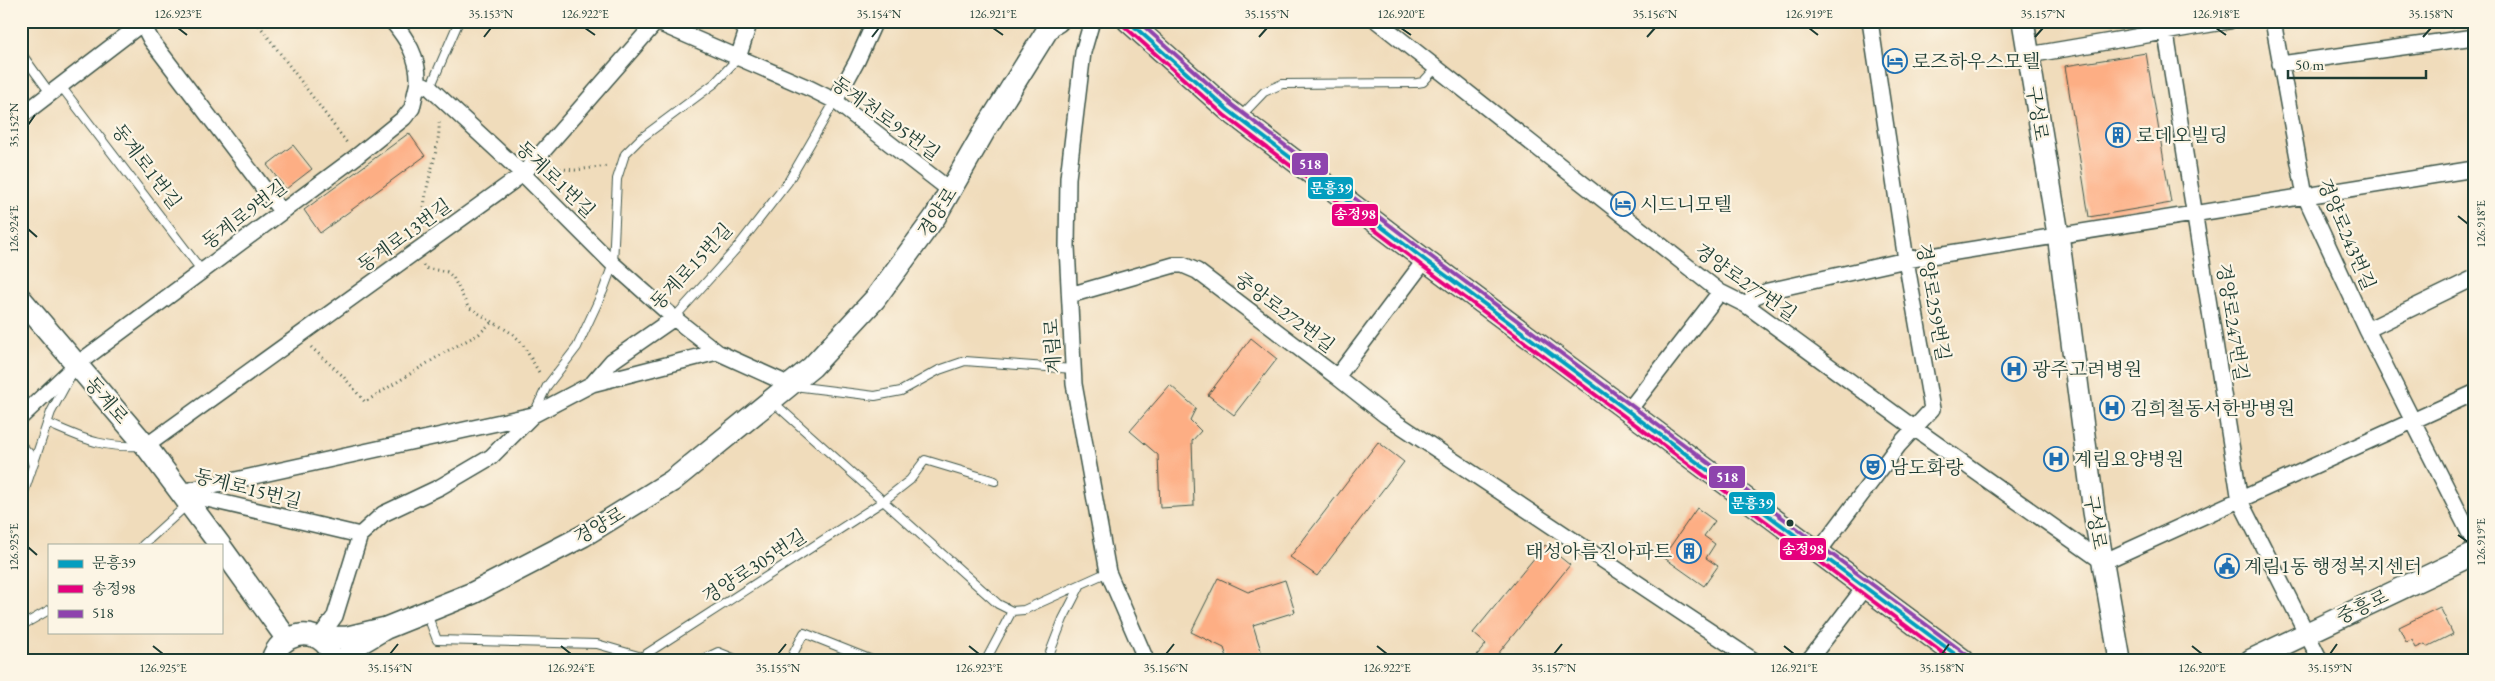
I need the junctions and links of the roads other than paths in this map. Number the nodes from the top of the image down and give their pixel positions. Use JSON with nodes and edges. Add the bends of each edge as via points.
{"nodes":[{"id":1,"x":392,"y":21,"type":"edge"},
{"id":2,"x":459,"y":21,"type":"edge"},
{"id":3,"x":730,"y":21,"type":"edge"},
{"id":4,"x":875,"y":21,"type":"edge"},
{"id":5,"x":1058,"y":21,"type":"edge"},
{"id":6,"x":1092,"y":21,"type":"edge"},
{"id":7,"x":1128,"y":21,"type":"edge"},
{"id":8,"x":1377,"y":21,"type":"edge"},
{"id":9,"x":1870,"y":21,"type":"edge"},
{"id":10,"x":2023,"y":21,"type":"edge"},
{"id":11,"x":2229,"y":21,"type":"edge"},
{"id":12,"x":2273,"y":21,"type":"edge"},
{"id":13,"x":143,"y":22,"type":"edge"},
{"id":14,"x":655,"y":22,"type":"edge"},
{"id":15,"x":2165,"y":27,"type":"edge"},
{"id":16,"x":748,"y":28,"type":"edge"},
{"id":17,"x":2474,"y":37,"type":"edge"},
{"id":18,"x":21,"y":53,"type":"edge"},
{"id":19,"x":2029,"y":55,"type":"junction"},
{"id":20,"x":738,"y":58,"type":"junction"},
{"id":21,"x":2280,"y":64,"type":"junction"},
{"id":22,"x":1436,"y":68,"type":"junction"},
{"id":23,"x":424,"y":85,"type":"junction"},
{"id":24,"x":55,"y":89,"type":"junction"},
{"id":25,"x":835,"y":101,"type":"junction"},
{"id":26,"x":21,"y":116,"type":"edge"},
{"id":27,"x":1238,"y":118,"type":"junction"},
{"id":28,"x":2474,"y":169,"type":"edge"},
{"id":29,"x":526,"y":170,"type":"junction"},
{"id":30,"x":952,"y":191,"type":"junction"},
{"id":31,"x":2305,"y":196,"type":"junction"},
{"id":32,"x":280,"y":212,"type":"junction"},
{"id":33,"x":2195,"y":213,"type":"junction"},
{"id":34,"x":2058,"y":234,"type":"junction"},
{"id":35,"x":1425,"y":260,"type":"junction"},
{"id":36,"x":1906,"y":260,"type":"junction"},
{"id":37,"x":613,"y":264,"type":"junction"},
{"id":38,"x":202,"y":271,"type":"junction"},
{"id":39,"x":2474,"y":278,"type":"edge"},
{"id":40,"x":1720,"y":292,"type":"junction"},
{"id":41,"x":1070,"y":295,"type":"junction"},
{"id":42,"x":21,"y":299,"type":"edge"},
{"id":43,"x":1746,"y":305,"type":"junction"},
{"id":44,"x":674,"y":318,"type":"junction"},
{"id":45,"x":2367,"y":330,"type":"junction"},
{"id":46,"x":717,"y":352,"type":"junction"},
{"id":47,"x":76,"y":365,"type":"junction"},
{"id":48,"x":1073,"y":369,"type":"junction"},
{"id":49,"x":1337,"y":377,"type":"junction"},
{"id":50,"x":592,"y":384,"type":"junction"},
{"id":51,"x":790,"y":385,"type":"junction"},
{"id":52,"x":2474,"y":393,"type":"edge"},
{"id":53,"x":772,"y":400,"type":"junction"},
{"id":54,"x":1629,"y":410,"type":"junction"},
{"id":55,"x":533,"y":415,"type":"junction"},
{"id":56,"x":21,"y":417,"type":"edge"},
{"id":57,"x":2413,"y":421,"type":"junction"},
{"id":58,"x":47,"y":423,"type":"junction"},
{"id":59,"x":1914,"y":428,"type":"junction"},
{"id":60,"x":21,"y":445,"type":"edge"},
{"id":61,"x":146,"y":446,"type":"junction"},
{"id":62,"x":33,"y":466,"type":"junction"},
{"id":63,"x":995,"y":481,"type":"dead end"},
{"id":64,"x":185,"y":498,"type":"junction"},
{"id":65,"x":21,"y":501,"type":"edge"},
{"id":66,"x":2240,"y":501,"type":"junction"},
{"id":67,"x":882,"y":502,"type":"junction"},
{"id":68,"x":360,"y":535,"type":"junction"},
{"id":69,"x":2474,"y":542,"type":"edge"},
{"id":70,"x":144,"y":544,"type":"edge"},
{"id":71,"x":219,"y":544,"type":"edge"},
{"id":72,"x":222,"y":549,"type":"edge"},
{"id":73,"x":1819,"y":551,"type":"junction"},
{"id":74,"x":2474,"y":554,"type":"edge"},
{"id":75,"x":2104,"y":562,"type":"junction"},
{"id":76,"x":1108,"y":572,"type":"junction"},
{"id":77,"x":1080,"y":586,"type":"junction"},
{"id":78,"x":1865,"y":587,"type":"junction"},
{"id":79,"x":48,"y":611,"type":"edge"},
{"id":80,"x":1012,"y":611,"type":"junction"},
{"id":81,"x":426,"y":612,"type":"junction"},
{"id":82,"x":21,"y":626,"type":"edge"},
{"id":83,"x":386,"y":628,"type":"junction"},
{"id":84,"x":2305,"y":632,"type":"junction"},
{"id":85,"x":319,"y":638,"type":"junction"},
{"id":86,"x":287,"y":639,"type":"junction"},
{"id":87,"x":643,"y":656,"type":"junction"},
{"id":88,"x":272,"y":660,"type":"edge"},
{"id":89,"x":334,"y":660,"type":"edge"},
{"id":90,"x":343,"y":660,"type":"edge"},
{"id":91,"x":652,"y":660,"type":"edge"},
{"id":92,"x":701,"y":660,"type":"edge"},
{"id":93,"x":738,"y":660,"type":"edge"},
{"id":94,"x":790,"y":660,"type":"edge"},
{"id":95,"x":872,"y":660,"type":"edge"},
{"id":96,"x":986,"y":660,"type":"edge"},
{"id":97,"x":1047,"y":660,"type":"edge"},
{"id":98,"x":1146,"y":660,"type":"edge"},
{"id":99,"x":1753,"y":660,"type":"edge"},
{"id":100,"x":1809,"y":660,"type":"edge"},
{"id":101,"x":1962,"y":660,"type":"edge"},
{"id":102,"x":2120,"y":660,"type":"edge"},
{"id":103,"x":2251,"y":660,"type":"edge"},
{"id":104,"x":2320,"y":660,"type":"edge"}],
"edges":[{"from":1,"to":23,"type":"street","via":[[407,41]]},
{"from":2,"to":23,"type":"lane"},
{"from":3,"to":16,"type":"lane"},
{"from":4,"to":25,"type":"street","via":[[858,61]]},
{"from":5,"to":30,"type":"street","name":"경양로","via":[[1045,34]]},
{"from":6,"to":41,"type":"street","name":"계림로","via":[[1083,52],[1068,178]]},
{"from":7,"to":27,"type":"street"},
{"from":8,"to":22,"type":"street","name":"경양로277번길"},
{"from":9,"to":36,"type":"street","name":"경양로259번길"},
{"from":10,"to":19,"type":"street","name":"구성로"},
{"from":11,"to":15,"type":"street"},
{"from":12,"to":21,"type":"street","name":"경양로243번길"},
{"from":13,"to":24,"type":"street"},
{"from":13,"to":32,"type":"street","via":[[151,40]]},
{"from":14,"to":20,"type":"street","name":"동계천로95번길"},
{"from":14,"to":29,"type":"street","name":"동계로13번길"},
{"from":15,"to":19,"type":"street"},
{"from":15,"to":33,"type":"street","name":"경양로247번길"},
{"from":16,"to":20,"type":"street"},
{"from":17,"to":21,"type":"street"},
{"from":18,"to":24,"type":"lane","name":"동계로1번길"},
{"from":19,"to":34,"type":"street","name":"구성로"},
{"from":20,"to":25,"type":"street","name":"동계천로95번길"},
{"from":20,"to":37,"type":"lane","via":[[715,83],[640,138],[625,154],[617,179]]},
{"from":21,"to":31,"type":"street","name":"경양로243번길"},
{"from":22,"to":27,"type":"lane","via":[[1423,82],[1417,83],[1282,84],[1257,99]]},
{"from":22,"to":40,"type":"street","name":"경양로277번길"},
{"from":23,"to":29,"type":"street","name":"동계로1번길"},
{"from":23,"to":32,"type":"street","name":"동계로9번길","via":[[404,118]]},
{"from":24,"to":26,"type":"street"},
{"from":24,"to":38,"type":"lane","name":"동계로1번길"},
{"from":25,"to":30,"type":"street","name":"동계천로95번길"},
{"from":25,"to":44,"type":"lane","name":"동계로15번길","via":[[788,182],[768,209],[736,250]]},
{"from":27,"to":35,"type":"street"},
{"from":28,"to":31,"type":"street"},
{"from":29,"to":37,"type":"street","name":"동계로1번길"},
{"from":29,"to":61,"type":"street","name":"동계로13번길"},
{"from":30,"to":51,"type":"street","name":"경양로","via":[[875,299],[840,339]]},
{"from":31,"to":33,"type":"street"},
{"from":31,"to":45,"type":"street","name":"경양로243번길"},
{"from":32,"to":38,"type":"street","name":"동계로9번길"},
{"from":33,"to":34,"type":"street"},
{"from":33,"to":66,"type":"street","name":"경양로247번길"},
{"from":34,"to":36,"type":"street"},
{"from":34,"to":75,"type":"street","name":"구성로","via":[[2094,512]]},
{"from":35,"to":49,"type":"street","name":"중앙로272번길"},
{"from":35,"to":54,"type":"street"},
{"from":36,"to":43,"type":"street","via":[[1768,290]]},
{"from":36,"to":59,"type":"street","name":"경양로259번길","via":[[1932,409]]},
{"from":37,"to":44,"type":"street","name":"동계로1번길"},
{"from":37,"to":55,"type":"lane","name":"동계로15번길","via":[[577,347],[547,386]]},
{"from":38,"to":47,"type":"street","name":"동계로9번길"},
{"from":39,"to":45,"type":"street"},
{"from":40,"to":43,"type":"street","name":"경양로277번길"},
{"from":40,"to":54,"type":"street"},
{"from":41,"to":48,"type":"street","name":"계림로"},
{"from":41,"to":49,"type":"street","name":"중앙로272번길","via":[[1183,265],[1197,271]]},
{"from":42,"to":47,"type":"street","name":"동계로"},
{"from":43,"to":59,"type":"street","name":"경양로277번길"},
{"from":44,"to":46,"type":"street","name":"동계로1번길"},
{"from":44,"to":50,"type":"street","name":"동계로15번길","via":[[612,361]]},
{"from":45,"to":57,"type":"street","name":"경양로243번길"},
{"from":46,"to":50,"type":"street"},
{"from":46,"to":51,"type":"street","name":"동계로1번길"},
{"from":47,"to":56,"type":"street","name":"동계로9번길"},
{"from":47,"to":58,"type":"lane"},
{"from":47,"to":61,"type":"street","name":"동계로"},
{"from":48,"to":51,"type":"lane","via":[[965,361],[939,370],[901,391],[875,396]]},
{"from":48,"to":76,"type":"street","name":"계림로"},
{"from":49,"to":99,"type":"street","via":[[1393,420]]},
{"from":50,"to":55,"type":"street","name":"동계로15번길"},
{"from":51,"to":53,"type":"street","name":"경양로"},
{"from":52,"to":57,"type":"street"},
{"from":53,"to":67,"type":"lane"},
{"from":53,"to":81,"type":"street","name":"경양로","via":[[664,486],[583,536],[473,593]]},
{"from":54,"to":73,"type":"street"},
{"from":55,"to":64,"type":"street","name":"동계로15번길"},
{"from":55,"to":68,"type":"street","name":"동계로15번길","via":[[491,458],[383,514]]},
{"from":57,"to":66,"type":"street"},
{"from":57,"to":69,"type":"street","name":"경양로243번길"},
{"from":58,"to":61,"type":"lane","via":[[103,445]]},
{"from":58,"to":62,"type":"lane"},
{"from":59,"to":73,"type":"street","name":"경양로259번길"},
{"from":59,"to":75,"type":"street","name":"경양로277번길"},
{"from":60,"to":62,"type":"lane"},
{"from":61,"to":64,"type":"street","name":"동계로"},
{"from":62,"to":65,"type":"lane"},
{"from":63,"to":67,"type":"lane","name":"경양로305번길","via":[[925,460],[910,480]]},
{"from":64,"to":68,"type":"street","name":"동계로15번길"},
{"from":64,"to":70,"type":"lane"},
{"from":64,"to":71,"type":"street","name":"동계로"},
{"from":66,"to":75,"type":"street"},
{"from":66,"to":84,"type":"street","name":"경양로247번길"},
{"from":67,"to":80,"type":"lane","via":[[998,604]]},
{"from":67,"to":87,"type":"lane","name":"경양로305번길"},
{"from":68,"to":85,"type":"street","via":[[335,616]]},
{"from":72,"to":86,"type":"street","name":"동계로"},
{"from":73,"to":78,"type":"street"},
{"from":74,"to":84,"type":"street","name":"중흥로"},
{"from":75,"to":102,"type":"street","name":"구성로"},
{"from":76,"to":77,"type":"lane"},
{"from":76,"to":98,"type":"street","name":"계림로"},
{"from":77,"to":80,"type":"lane","via":[[1024,610]]},
{"from":77,"to":97,"type":"lane","via":[[1062,619]]},
{"from":78,"to":100,"type":"street"},
{"from":78,"to":101,"type":"street"},
{"from":79,"to":82,"type":"lane"},
{"from":80,"to":96,"type":"lane"},
{"from":81,"to":83,"type":"street","name":"경양로"},
{"from":81,"to":87,"type":"lane","via":[[438,640],[596,644]]},
{"from":83,"to":85,"type":"street","via":[[348,637]]},
{"from":83,"to":90,"type":"street","via":[[360,644]]},
{"from":84,"to":103,"type":"street","name":"중흥로"},
{"from":84,"to":104,"type":"street","name":"경양로247번길"},
{"from":85,"to":86,"type":"street","via":[[300,634]]},
{"from":85,"to":89,"type":"street"},
{"from":86,"to":88,"type":"street","via":[[276,650]]},
{"from":87,"to":91,"type":"lane"},
{"from":92,"to":93,"type":"lane","via":[[718,652]]},
{"from":94,"to":95,"type":"lane","via":[[804,633]]}]}
